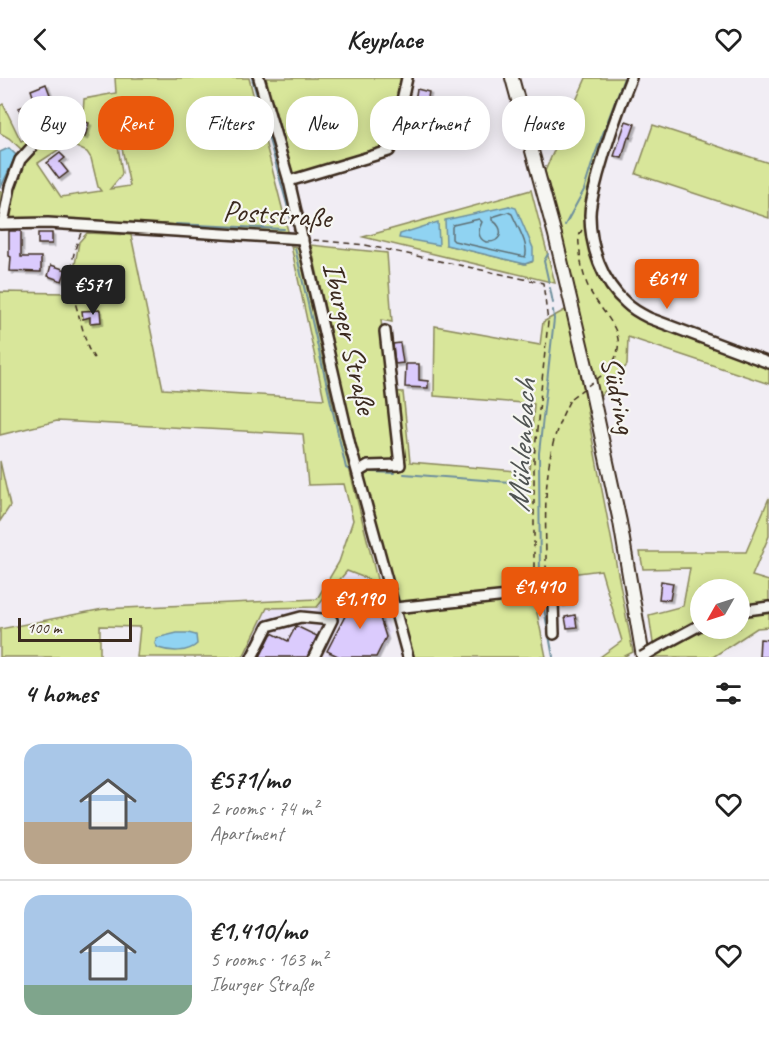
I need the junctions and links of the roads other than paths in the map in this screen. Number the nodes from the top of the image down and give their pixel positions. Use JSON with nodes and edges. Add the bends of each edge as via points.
{"nodes":[{"id":1,"x":259,"y":78,"type":"edge"},
{"id":2,"x":407,"y":78,"type":"edge"},
{"id":3,"x":512,"y":78,"type":"edge"},
{"id":4,"x":631,"y":78,"type":"edge"},
{"id":5,"x":30,"y":150,"type":"edge"},
{"id":6,"x":289,"y":181,"type":"junction"},
{"id":7,"x":1,"y":224,"type":"edge"},
{"id":8,"x":303,"y":239,"type":"junction"},
{"id":9,"x":385,"y":331,"type":"dead end"},
{"id":10,"x":769,"y":363,"type":"edge"},
{"id":11,"x":357,"y":472,"type":"junction"},
{"id":12,"x":769,"y":607,"type":"edge"},
{"id":13,"x":395,"y":608,"type":"junction"},
{"id":14,"x":750,"y":609,"type":"edge"},
{"id":15,"x":690,"y":630,"type":"edge"},
{"id":16,"x":554,"y":634,"type":"dead end"},
{"id":17,"x":252,"y":657,"type":"edge"},
{"id":18,"x":314,"y":657,"type":"edge"},
{"id":19,"x":408,"y":657,"type":"edge"},
{"id":20,"x":643,"y":657,"type":"edge"}],
"edges":[{"from":1,"to":6,"type":"street","name":"Iburger Straße"},
{"from":2,"to":6,"type":"street","via":[[389,151]]},
{"from":3,"to":20,"type":"main road","name":"Südring","via":[[587,370],[620,522]]},
{"from":4,"to":10,"type":"street","via":[[603,154],[590,213],[592,240],[605,277],[626,303],[650,318]]},
{"from":5,"to":7,"type":"street","name":"Poststraße","via":[[21,160],[10,187]]},
{"from":6,"to":8,"type":"street","name":"Iburger Straße"},
{"from":7,"to":8,"type":"street","name":"Poststraße","via":[[48,223]]},
{"from":8,"to":11,"type":"street","name":"Iburger Straße"},
{"from":9,"to":11,"type":"street","via":[[400,465],[368,466]]},
{"from":11,"to":13,"type":"street","name":"Iburger Straße"},
{"from":12,"to":14,"type":"street"},
{"from":13,"to":16,"type":"street","via":[[546,592],[553,602]]},
{"from":13,"to":19,"type":"street","name":"Iburger Straße"},
{"from":15,"to":20,"type":"street","bridge":true},
{"from":17,"to":18,"type":"street","via":[[268,626],[301,616],[332,620]]}]}
